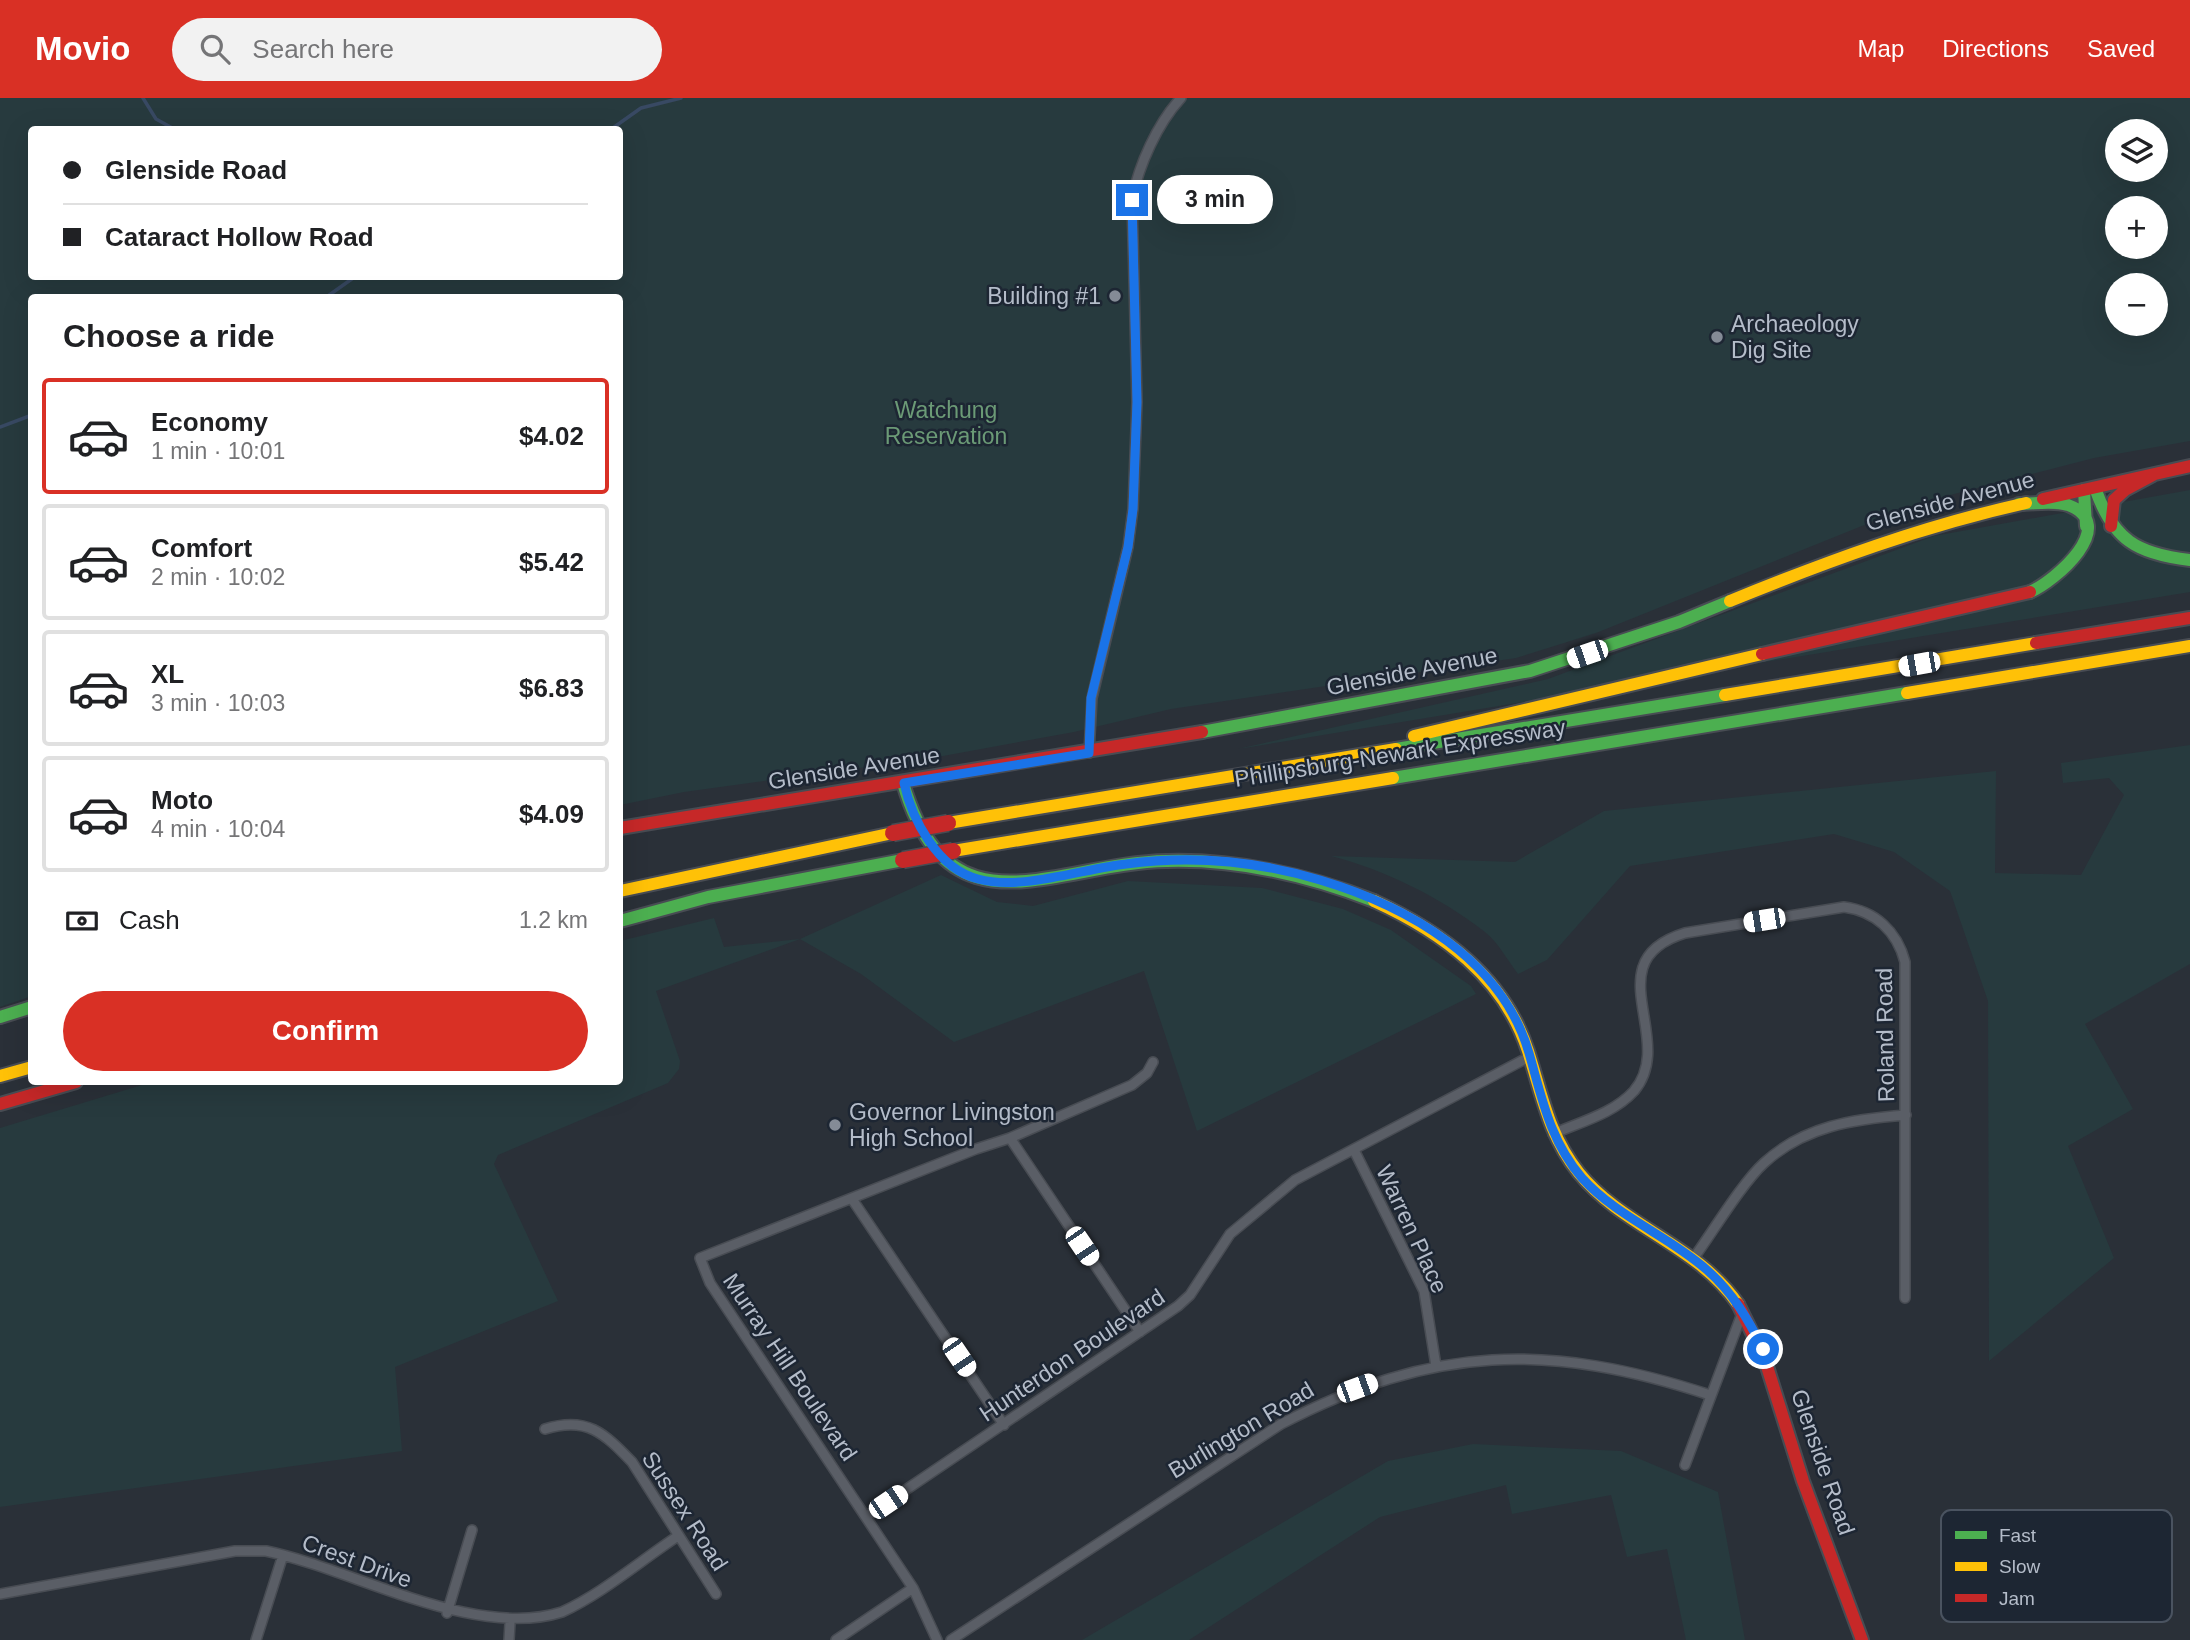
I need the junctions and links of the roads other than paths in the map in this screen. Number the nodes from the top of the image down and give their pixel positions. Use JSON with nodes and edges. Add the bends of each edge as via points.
{"nodes":[{"id":1,"x":1181,"y":98,"type":"edge"},
{"id":2,"x":2190,"y":466,"type":"edge"},
{"id":3,"x":2153,"y":475,"type":"junction"},
{"id":4,"x":2089,"y":489,"type":"junction"},
{"id":5,"x":2019,"y":504,"type":"junction"},
{"id":6,"x":2111,"y":526,"type":"junction"},
{"id":7,"x":2086,"y":528,"type":"junction"},
{"id":8,"x":2190,"y":561,"type":"edge"},
{"id":9,"x":2190,"y":618,"type":"edge"},
{"id":10,"x":2190,"y":646,"type":"edge"},
{"id":11,"x":1089,"y":753,"type":"junction"},
{"id":12,"x":1307,"y":762,"type":"junction"},
{"id":13,"x":904,"y":783,"type":"junction"},
{"id":14,"x":623,"y":828,"type":"edge"},
{"id":15,"x":623,"y":890,"type":"edge"},
{"id":16,"x":623,"y":920,"type":"edge"},
{"id":17,"x":28,"y":1008,"type":"edge"},
{"id":18,"x":0,"y":1017,"type":"edge"},
{"id":19,"x":1530,"y":1057,"type":"junction"},
{"id":20,"x":1153,"y":1062,"type":"dead end"},
{"id":21,"x":28,"y":1068,"type":"edge"},
{"id":22,"x":0,"y":1076,"type":"edge"},
{"id":23,"x":66,"y":1085,"type":"edge"},
{"id":24,"x":0,"y":1104,"type":"edge"},
{"id":25,"x":1906,"y":1115,"type":"junction"},
{"id":26,"x":1553,"y":1134,"type":"junction"},
{"id":27,"x":1010,"y":1138,"type":"junction"},
{"id":28,"x":1354,"y":1150,"type":"junction"},
{"id":29,"x":852,"y":1199,"type":"junction"},
{"id":30,"x":1693,"y":1259,"type":"junction"},
{"id":31,"x":1905,"y":1298,"type":"dead end"},
{"id":32,"x":1743,"y":1311,"type":"junction"},
{"id":33,"x":1140,"y":1332,"type":"junction"},
{"id":34,"x":1437,"y":1366,"type":"junction"},
{"id":35,"x":1710,"y":1395,"type":"junction"},
{"id":36,"x":1004,"y":1424,"type":"junction"},
{"id":37,"x":545,"y":1429,"type":"dead end"},
{"id":38,"x":1685,"y":1465,"type":"dead end"},
{"id":39,"x":867,"y":1516,"type":"junction"},
{"id":40,"x":472,"y":1530,"type":"dead end"},
{"id":41,"x":678,"y":1536,"type":"junction"},
{"id":42,"x":283,"y":1555,"type":"junction"},
{"id":43,"x":913,"y":1588,"type":"junction"},
{"id":44,"x":0,"y":1594,"type":"edge"},
{"id":45,"x":716,"y":1594,"type":"dead end"},
{"id":46,"x":447,"y":1613,"type":"junction"},
{"id":47,"x":510,"y":1623,"type":"junction"},
{"id":48,"x":256,"y":1640,"type":"edge"},
{"id":49,"x":509,"y":1640,"type":"edge"},
{"id":50,"x":836,"y":1640,"type":"edge"},
{"id":51,"x":937,"y":1640,"type":"edge"},
{"id":52,"x":951,"y":1640,"type":"edge"},
{"id":53,"x":1862,"y":1640,"type":"edge"}],
"edges":[{"from":1,"to":11,"type":"street","via":[[1153,142],[1132,200],[1137,402],[1133,509],[1091,698]]},
{"from":2,"to":3,"type":"main road","name":"Glenside Avenue"},
{"from":3,"to":4,"type":"main road","name":"Glenside Avenue"},
{"from":3,"to":6,"type":"main road","via":[[2114,500]]},
{"from":4,"to":5,"type":"main road","name":"Glenside Avenue"},
{"from":4,"to":6,"type":"main road"},
{"from":4,"to":7,"type":"main road"},
{"from":5,"to":7,"type":"main road","via":[[2066,505],[2080,514]]},
{"from":5,"to":11,"type":"main road","name":"Glenside Avenue","via":[[1950,520],[1840,556],[1679,622],[1530,671]]},
{"from":6,"to":8,"type":"main road","via":[[2124,541],[2145,552]]},
{"from":7,"to":12,"type":"main road","via":[[2076,559],[2059,577],[2032,591]]},
{"from":9,"to":12,"type":"main road","name":"Phillipsburg-Newark Expressway"},
{"from":10,"to":16,"type":"main road","name":"Phillipsburg-Newark Expressway","bridge":true,"via":[[953,851],[708,897]]},
{"from":11,"to":13,"type":"main road","name":"Glenside Avenue"},
{"from":12,"to":15,"type":"main road","name":"Phillipsburg-Newark Expressway","bridge":true,"via":[[893,833]]},
{"from":13,"to":14,"type":"main road","name":"Glenside Avenue"},
{"from":13,"to":19,"type":"main road","name":"Glenside Road","via":[[924,834],[959,870],[976,879],[1013,882],[1127,863],[1211,860],[1287,870],[1374,901],[1435,932],[1485,975],[1518,1025]]},
{"from":17,"to":18,"type":"main road"},
{"from":19,"to":26,"type":"main road","name":"Glenside Road"},
{"from":19,"to":28,"type":"street","name":"Hunterdon Boulevard"},
{"from":20,"to":27,"type":"street","via":[[1132,1085]]},
{"from":21,"to":22,"type":"main road"},
{"from":23,"to":24,"type":"main road"},
{"from":25,"to":26,"type":"street","name":"Roland Road","via":[[1903,955],[1880,921],[1844,907],[1685,933],[1663,943],[1650,956],[1640,978],[1639,997],[1650,1043],[1637,1086],[1614,1108]]},
{"from":25,"to":30,"type":"street","via":[[1861,1118],[1826,1127],[1779,1151],[1762,1164]]},
{"from":25,"to":31,"type":"street","name":"Roland Road"},
{"from":26,"to":30,"type":"main road","name":"Glenside Road","via":[[1594,1191]]},
{"from":27,"to":29,"type":"street"},
{"from":27,"to":33,"type":"street"},
{"from":28,"to":33,"type":"street","name":"Hunterdon Boulevard","via":[[1295,1180],[1255,1211],[1230,1234],[1190,1295]]},
{"from":28,"to":34,"type":"street","name":"Warren Place","via":[[1424,1291]]},
{"from":29,"to":36,"type":"street"},
{"from":29,"to":39,"type":"street","name":"Murray Hill Boulevard","via":[[700,1258],[710,1283]]},
{"from":30,"to":32,"type":"main road","name":"Glenside Road","via":[[1728,1290]]},
{"from":32,"to":35,"type":"street"},
{"from":32,"to":53,"type":"main road","name":"Glenside Road","via":[[1763,1349],[1784,1426]]},
{"from":33,"to":36,"type":"street","name":"Hunterdon Boulevard"},
{"from":34,"to":35,"type":"street","name":"Burlington Road","via":[[1517,1359],[1579,1362],[1658,1378]]},
{"from":34,"to":52,"type":"street","name":"Burlington Road","via":[[1333,1396],[1281,1424]]},
{"from":35,"to":38,"type":"street"},
{"from":36,"to":39,"type":"street","name":"Hunterdon Boulevard"},
{"from":37,"to":41,"type":"street","name":"Sussex Road","via":[[574,1423],[599,1431],[632,1462]]},
{"from":39,"to":43,"type":"street","name":"Murray Hill Boulevard"},
{"from":40,"to":46,"type":"street"},
{"from":41,"to":45,"type":"street","name":"Sussex Road"},
{"from":41,"to":47,"type":"street","name":"Crest Drive","via":[[562,1612]]},
{"from":42,"to":44,"type":"street","name":"Crest Drive","via":[[235,1551]]},
{"from":42,"to":46,"type":"street","name":"Crest Drive"},
{"from":42,"to":48,"type":"street"},
{"from":43,"to":50,"type":"street"},
{"from":43,"to":51,"type":"street","name":"Murray Hill Boulevard"},
{"from":46,"to":47,"type":"street","name":"Crest Drive"},
{"from":47,"to":49,"type":"street"}]}
